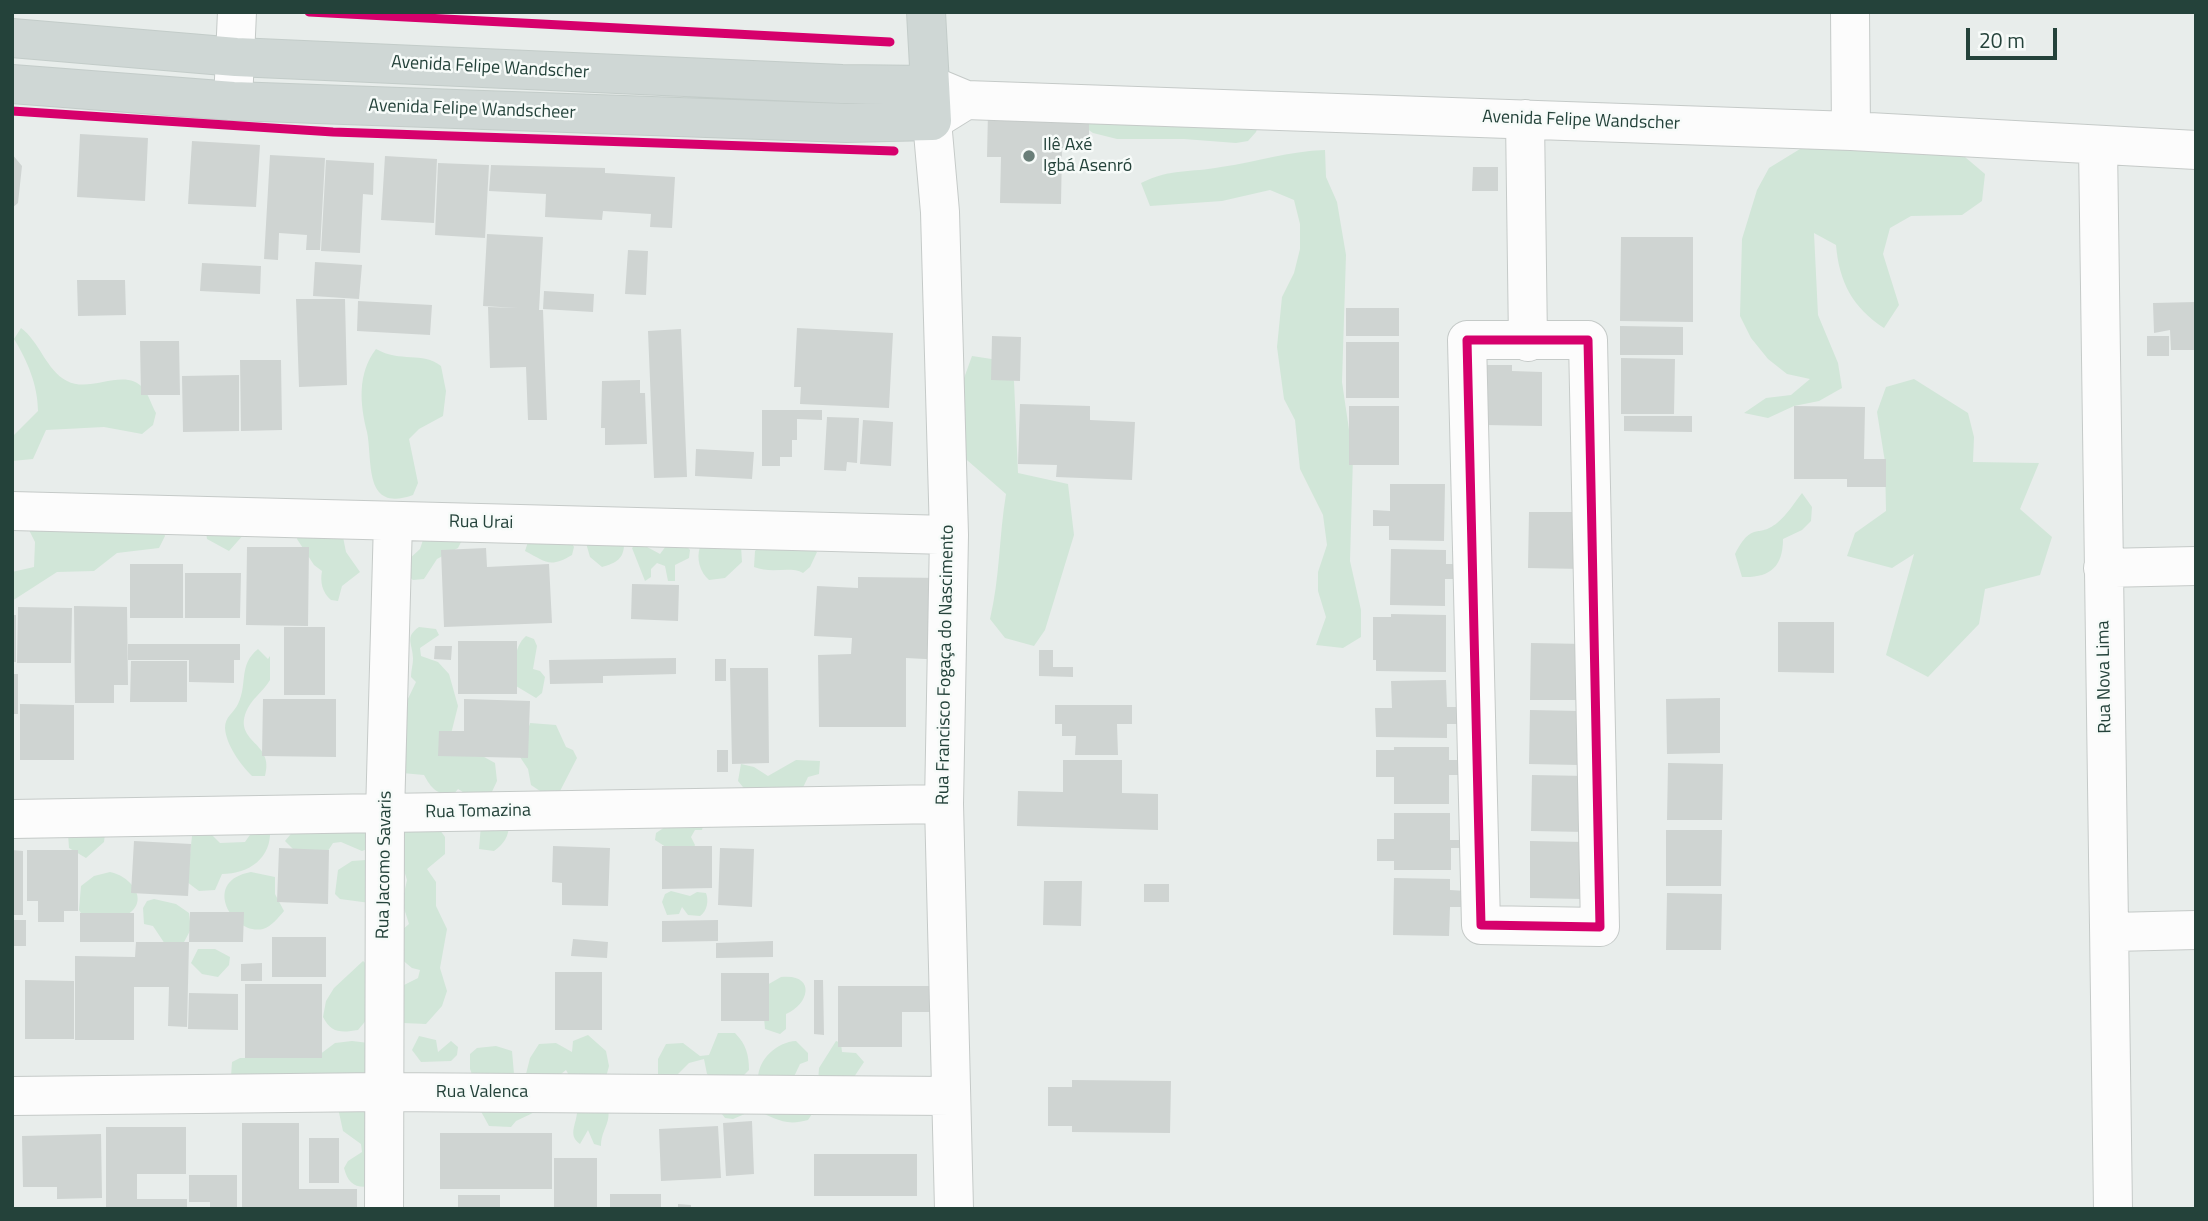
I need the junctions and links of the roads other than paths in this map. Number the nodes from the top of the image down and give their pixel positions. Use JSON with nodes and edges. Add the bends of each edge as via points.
{"nodes":[{"id":1,"x":237,"y":12,"type":"edge"},
{"id":2,"x":926,"y":12,"type":"edge"},
{"id":3,"x":1850,"y":12,"type":"edge"},
{"id":4,"x":12,"y":38,"type":"edge"},
{"id":5,"x":236,"y":57,"type":"junction"},
{"id":6,"x":12,"y":84,"type":"edge"},
{"id":7,"x":233,"y":101,"type":"junction"},
{"id":8,"x":931,"y":103,"type":"junction"},
{"id":9,"x":1525,"y":119,"type":"junction"},
{"id":10,"x":1851,"y":131,"type":"junction"},
{"id":11,"x":2098,"y":145,"type":"junction"},
{"id":12,"x":2196,"y":150,"type":"edge"},
{"id":13,"x":1528,"y":342,"type":"junction"},
{"id":14,"x":12,"y":511,"type":"edge"},
{"id":15,"x":393,"y":521,"type":"junction"},
{"id":16,"x":949,"y":535,"type":"junction"},
{"id":17,"x":2196,"y":566,"type":"edge"},
{"id":18,"x":2103,"y":568,"type":"junction"},
{"id":19,"x":944,"y":804,"type":"junction"},
{"id":20,"x":385,"y":814,"type":"junction"},
{"id":21,"x":12,"y":819,"type":"edge"},
{"id":22,"x":2196,"y":930,"type":"edge"},
{"id":23,"x":2112,"y":932,"type":"junction"},
{"id":24,"x":382,"y":1092,"type":"junction"},
{"id":25,"x":12,"y":1096,"type":"edge"},
{"id":26,"x":951,"y":1096,"type":"junction"},
{"id":27,"x":384,"y":1209,"type":"edge"},
{"id":28,"x":954,"y":1209,"type":"edge"},
{"id":29,"x":2113,"y":1209,"type":"edge"}],
"edges":[{"from":1,"to":5,"type":"street"},
{"from":2,"to":8,"type":"main road"},
{"from":3,"to":10,"type":"street"},
{"from":4,"to":5,"type":"main road","name":"Avenida Felipe Wandscher"},
{"from":5,"to":7,"type":"street"},
{"from":5,"to":8,"type":"main road","name":"Avenida Felipe Wandscher","via":[[842,84]]},
{"from":6,"to":7,"type":"main road","name":"Avenida Felipe Wandscheer"},
{"from":7,"to":8,"type":"main road","name":"Avenida Felipe Wandscheer","via":[[832,122]]},
{"from":8,"to":9,"type":"street","name":"Avenida Felipe Wandscher","via":[[965,100]]},
{"from":8,"to":16,"type":"street","name":"Rua Francisco Fogaça do Nascimento","via":[[940,212]]},
{"from":9,"to":10,"type":"street","name":"Avenida Felipe Wandscher"},
{"from":9,"to":13,"type":"street"},
{"from":10,"to":11,"type":"street","name":"Avenida Felipe Wandscher"},
{"from":11,"to":12,"type":"street","name":"Avenida Felipe Wandscher"},
{"from":11,"to":18,"type":"street","name":"Rua Nova Lima"},
{"from":13,"to":13,"type":"street","via":[[1467,340],[1481,925],[1600,927],[1588,340]]},
{"from":14,"to":15,"type":"street","name":"Rua Urai"},
{"from":15,"to":16,"type":"street","name":"Rua Urai"},
{"from":15,"to":20,"type":"street","name":"Rua Jacomo Savaris"},
{"from":16,"to":19,"type":"street","name":"Rua Francisco Fogaça do Nascimento"},
{"from":17,"to":18,"type":"street"},
{"from":18,"to":23,"type":"street","name":"Rua Nova Lima"},
{"from":19,"to":20,"type":"street","name":"Rua Tomazina"},
{"from":19,"to":26,"type":"street","name":"Rua Francisco Fogaça do Nascimento"},
{"from":20,"to":21,"type":"street","name":"Rua Tomazina"},
{"from":20,"to":24,"type":"street","name":"Rua Jacomo Savaris"},
{"from":22,"to":23,"type":"street"},
{"from":23,"to":29,"type":"street","name":"Rua Nova Lima"},
{"from":24,"to":25,"type":"street","name":"Rua Valenca"},
{"from":24,"to":26,"type":"street","name":"Rua Valenca"},
{"from":24,"to":27,"type":"street","name":"Rua Jacomo Savaris"},
{"from":26,"to":28,"type":"street","name":"Rua Francisco Fogaça do Nascimento"}]}
